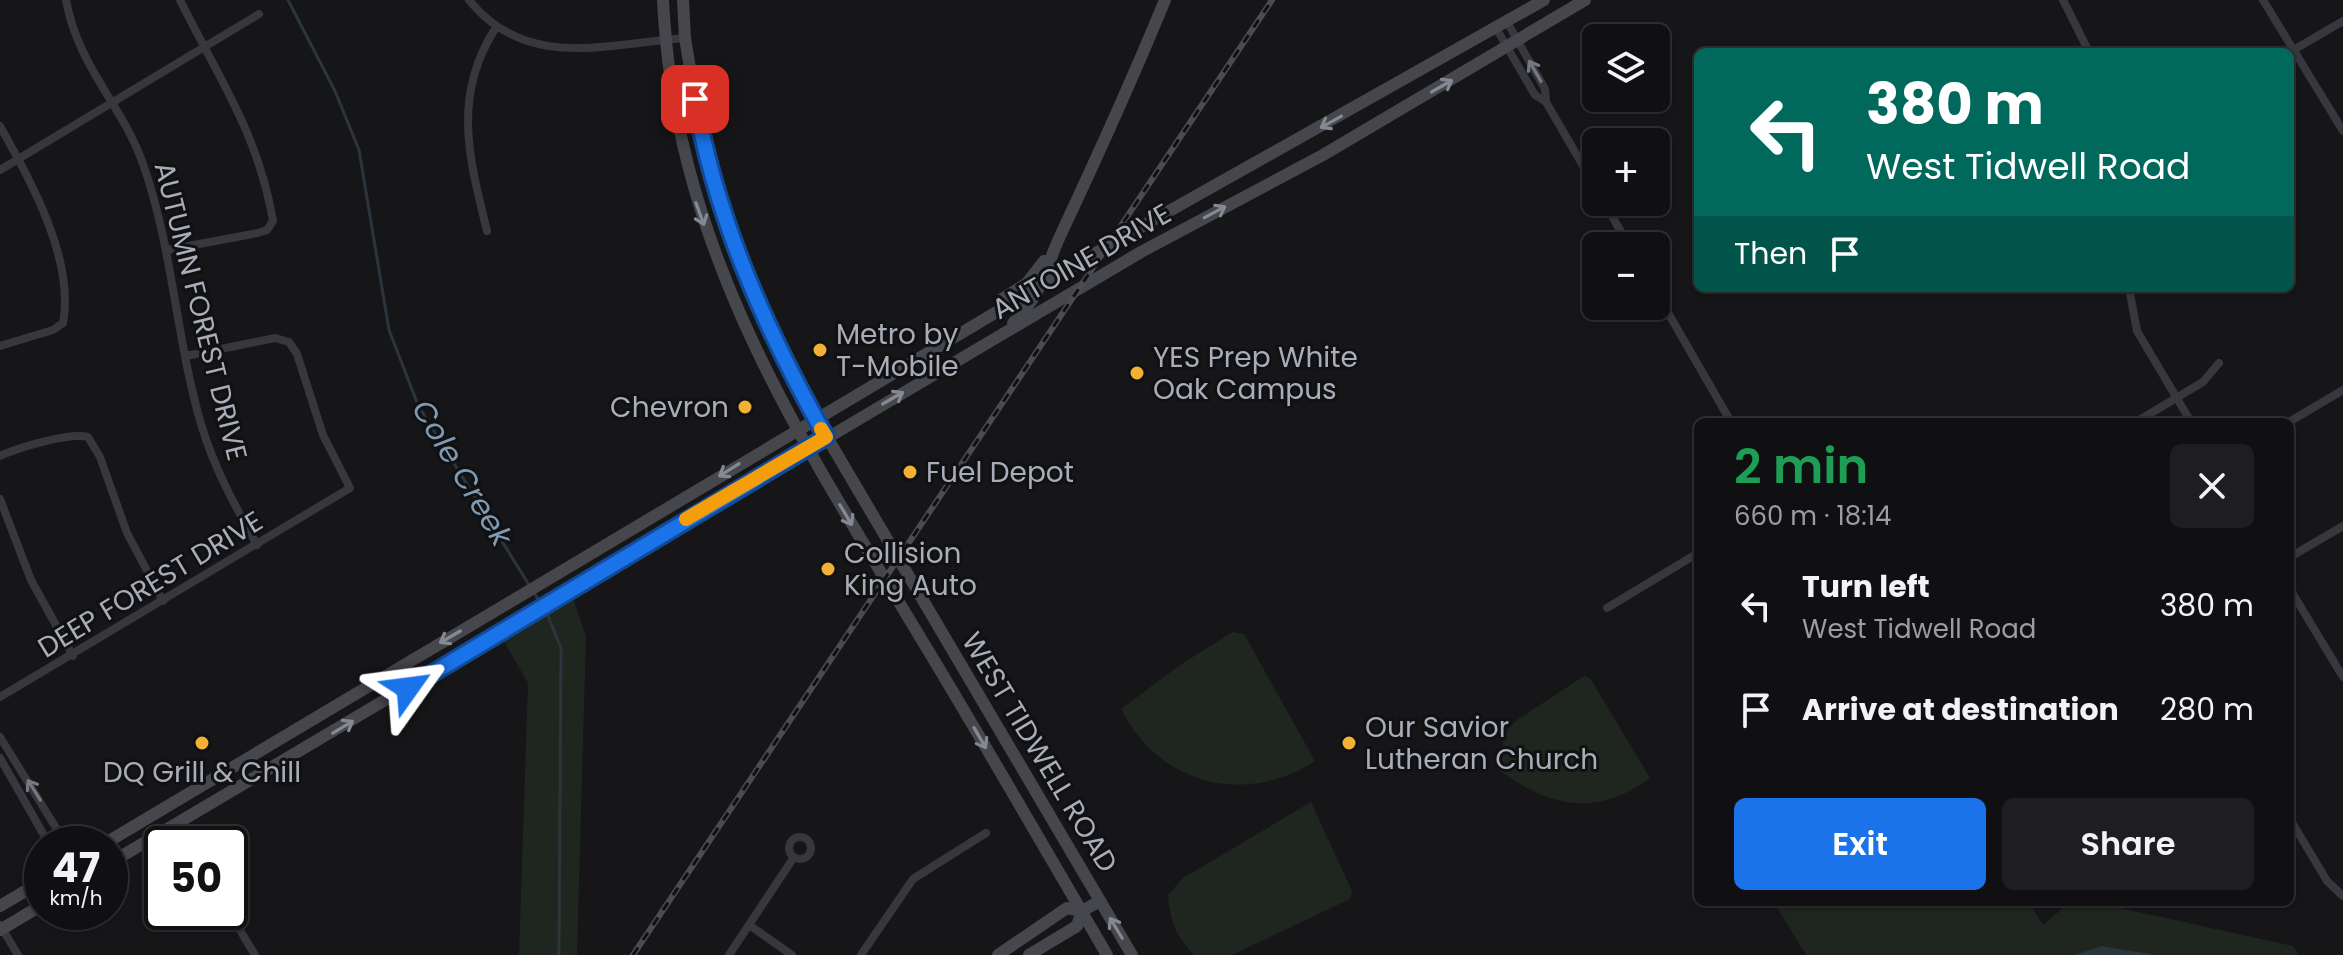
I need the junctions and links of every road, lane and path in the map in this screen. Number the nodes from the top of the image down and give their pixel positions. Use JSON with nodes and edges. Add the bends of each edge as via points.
{"nodes":[{"id":1,"x":66,"y":0,"type":"edge"},
{"id":2,"x":180,"y":0,"type":"edge"},
{"id":3,"x":469,"y":0,"type":"edge"},
{"id":4,"x":663,"y":0,"type":"edge"},
{"id":5,"x":683,"y":0,"type":"edge"},
{"id":6,"x":1165,"y":0,"type":"edge"},
{"id":7,"x":1544,"y":0,"type":"edge"},
{"id":8,"x":1585,"y":0,"type":"edge"},
{"id":9,"x":2063,"y":0,"type":"edge"},
{"id":10,"x":2263,"y":0,"type":"edge"},
{"id":11,"x":259,"y":14,"type":"dead end"},
{"id":12,"x":2343,"y":21,"type":"edge"},
{"id":13,"x":1502,"y":25,"type":"junction"},
{"id":14,"x":495,"y":29,"type":"junction"},
{"id":15,"x":685,"y":38,"type":"junction"},
{"id":16,"x":665,"y":39,"type":"junction"},
{"id":17,"x":1513,"y":45,"type":"junction"},
{"id":18,"x":207,"y":47,"type":"junction"},
{"id":19,"x":2087,"y":48,"type":"edge"},
{"id":20,"x":2290,"y":48,"type":"edge"},
{"id":21,"x":2294,"y":50,"type":"edge"},
{"id":22,"x":2294,"y":54,"type":"edge"},
{"id":23,"x":111,"y":104,"type":"junction"},
{"id":24,"x":0,"y":126,"type":"edge"},
{"id":25,"x":2343,"y":131,"type":"edge"},
{"id":26,"x":19,"y":159,"type":"junction"},
{"id":27,"x":705,"y":159,"type":"junction"},
{"id":28,"x":684,"y":163,"type":"junction"},
{"id":29,"x":1582,"y":164,"type":"edge"},
{"id":30,"x":0,"y":170,"type":"edge"},
{"id":31,"x":487,"y":231,"type":"dead end"},
{"id":32,"x":1054,"y":249,"type":"junction"},
{"id":33,"x":167,"y":250,"type":"junction"},
{"id":34,"x":1072,"y":267,"type":"junction"},
{"id":35,"x":1040,"y":286,"type":"junction"},
{"id":36,"x":2130,"y":292,"type":"edge"},
{"id":37,"x":1670,"y":316,"type":"edge"},
{"id":38,"x":968,"y":328,"type":"junction"},
{"id":39,"x":996,"y":339,"type":"junction"},
{"id":40,"x":940,"y":344,"type":"junction"},
{"id":41,"x":0,"y":346,"type":"edge"},
{"id":42,"x":186,"y":356,"type":"junction"},
{"id":43,"x":2219,"y":363,"type":"dead end"},
{"id":44,"x":950,"y":365,"type":"junction"},
{"id":45,"x":2343,"y":390,"type":"edge"},
{"id":46,"x":2177,"y":397,"type":"junction"},
{"id":47,"x":1729,"y":418,"type":"edge"},
{"id":48,"x":2143,"y":418,"type":"edge"},
{"id":49,"x":2189,"y":418,"type":"edge"},
{"id":50,"x":815,"y":419,"type":"junction"},
{"id":51,"x":2294,"y":419,"type":"edge"},
{"id":52,"x":796,"y":430,"type":"junction"},
{"id":53,"x":826,"y":437,"type":"junction"},
{"id":54,"x":807,"y":448,"type":"junction"},
{"id":55,"x":0,"y":456,"type":"edge"},
{"id":56,"x":0,"y":499,"type":"edge"},
{"id":57,"x":2343,"y":526,"type":"edge"},
{"id":58,"x":885,"y":537,"type":"junction"},
{"id":59,"x":257,"y":545,"type":"junction"},
{"id":60,"x":867,"y":549,"type":"junction"},
{"id":61,"x":1694,"y":555,"type":"edge"},
{"id":62,"x":2294,"y":555,"type":"edge"},
{"id":63,"x":2294,"y":596,"type":"edge"},
{"id":64,"x":163,"y":601,"type":"junction"},
{"id":65,"x":1607,"y":608,"type":"dead end"},
{"id":66,"x":73,"y":656,"type":"junction"},
{"id":67,"x":959,"y":662,"type":"junction"},
{"id":68,"x":397,"y":668,"type":"junction"},
{"id":69,"x":941,"y":672,"type":"junction"},
{"id":70,"x":2343,"y":677,"type":"edge"},
{"id":71,"x":408,"y":688,"type":"junction"},
{"id":72,"x":0,"y":697,"type":"edge"},
{"id":73,"x":295,"y":731,"type":"junction"},
{"id":74,"x":0,"y":737,"type":"edge"},
{"id":75,"x":305,"y":749,"type":"junction"},
{"id":76,"x":0,"y":758,"type":"edge"},
{"id":77,"x":1023,"y":770,"type":"junction"},
{"id":78,"x":1005,"y":781,"type":"junction"},
{"id":79,"x":170,"y":806,"type":"junction"},
{"id":80,"x":179,"y":822,"type":"junction"},
{"id":81,"x":2294,"y":825,"type":"edge"},
{"id":82,"x":39,"y":826,"type":"edge"},
{"id":83,"x":55,"y":826,"type":"edge"},
{"id":84,"x":181,"y":826,"type":"edge"},
{"id":85,"x":128,"y":830,"type":"edge"},
{"id":86,"x":986,"y":833,"type":"dead end"},
{"id":87,"x":128,"y":852,"type":"edge"},
{"id":88,"x":794,"y":857,"type":"dead end"},
{"id":89,"x":24,"y":892,"type":"edge"},
{"id":90,"x":2343,"y":896,"type":"edge"},
{"id":91,"x":1100,"y":901,"type":"junction"},
{"id":92,"x":0,"y":906,"type":"edge"},
{"id":93,"x":1082,"y":911,"type":"junction"},
{"id":94,"x":24,"y":915,"type":"edge"},
{"id":95,"x":749,"y":925,"type":"junction"},
{"id":96,"x":1,"y":927,"type":"edge"},
{"id":97,"x":240,"y":930,"type":"edge"},
{"id":98,"x":1019,"y":938,"type":"junction"},
{"id":99,"x":18,"y":955,"type":"edge"},
{"id":100,"x":255,"y":955,"type":"edge"},
{"id":101,"x":729,"y":955,"type":"edge"},
{"id":102,"x":792,"y":955,"type":"edge"},
{"id":103,"x":861,"y":955,"type":"edge"},
{"id":104,"x":998,"y":955,"type":"edge"},
{"id":105,"x":1029,"y":955,"type":"edge"},
{"id":106,"x":1107,"y":955,"type":"edge"},
{"id":107,"x":1132,"y":955,"type":"edge"}],
"edges":[{"from":1,"to":23,"type":"street","name":"AUTUMN FOREST DRIVE","via":[[79,49]]},
{"from":2,"to":18,"type":"street"},
{"from":3,"to":14,"type":"street"},
{"from":4,"to":16,"type":"main road","name":"WEST TIDWELL ROAD"},
{"from":5,"to":15,"type":"main road","name":"WEST TIDWELL ROAD"},
{"from":6,"to":32,"type":"main road"},
{"from":7,"to":13,"type":"main road","name":"ANTOINE DRIVE"},
{"from":8,"to":17,"type":"main road","name":"ANTOINE DRIVE"},
{"from":9,"to":19,"type":"street"},
{"from":10,"to":20,"type":"street"},
{"from":11,"to":18,"type":"street"},
{"from":12,"to":21,"type":"street"},
{"from":13,"to":17,"type":"street"},
{"from":13,"to":34,"type":"main road","name":"ANTOINE DRIVE","one_way":true},
{"from":14,"to":16,"type":"street","via":[[533,45],[569,49]]},
{"from":14,"to":31,"type":"street","via":[[478,55],[467,97],[468,136]]},
{"from":15,"to":16,"type":"street"},
{"from":15,"to":27,"type":"main road","name":"WEST TIDWELL ROAD"},
{"from":16,"to":28,"type":"main road","name":"WEST TIDWELL ROAD"},
{"from":17,"to":29,"type":"street","via":[[1535,95],[1546,102]]},
{"from":39,"to":17,"type":"main road","name":"ANTOINE DRIVE","one_way":true},
{"from":18,"to":23,"type":"street"},
{"from":18,"to":33,"type":"street","via":[[245,122],[273,221],[258,233]]},
{"from":22,"to":25,"type":"street"},
{"from":23,"to":26,"type":"street"},
{"from":23,"to":33,"type":"street","name":"AUTUMN FOREST DRIVE","via":[[141,159]]},
{"from":24,"to":26,"type":"street"},
{"from":26,"to":30,"type":"street"},
{"from":26,"to":41,"type":"street","via":[[43,210],[66,304],[63,323],[53,330]]},
{"from":27,"to":28,"type":"street"},
{"from":27,"to":50,"type":"main road","name":"WEST TIDWELL ROAD","via":[[734,248]]},
{"from":28,"to":52,"type":"main road","name":"WEST TIDWELL ROAD","one_way":true,"via":[[727,283]]},
{"from":32,"to":34,"type":"main road","via":[[1055,265]]},
{"from":32,"to":35,"type":"main road"},
{"from":32,"to":38,"type":"main road","via":[[1027,283]]},
{"from":33,"to":42,"type":"street","name":"AUTUMN FOREST DRIVE"},
{"from":34,"to":35,"type":"main road","name":"ANTOINE DRIVE"},
{"from":35,"to":38,"type":"main road","name":"ANTOINE DRIVE"},
{"from":35,"to":39,"type":"main road","via":[[1035,301]]},
{"from":36,"to":46,"type":"street","via":[[2137,331]]},
{"from":37,"to":47,"type":"street"},
{"from":38,"to":40,"type":"main road","name":"ANTOINE DRIVE"},
{"from":39,"to":44,"type":"main road","name":"ANTOINE DRIVE"},
{"from":40,"to":44,"type":"main road"},
{"from":40,"to":50,"type":"main road","name":"ANTOINE DRIVE"},
{"from":42,"to":59,"type":"street","name":"AUTUMN FOREST DRIVE","via":[[201,424],[221,480]]},
{"from":42,"to":59,"type":"street","name":"DEEP FOREST DRIVE","via":[[275,338],[289,342],[323,435],[350,488]]},
{"from":43,"to":46,"type":"street","via":[[2203,382]]},
{"from":53,"to":44,"type":"main road","name":"ANTOINE DRIVE","one_way":true},
{"from":45,"to":51,"type":"street"},
{"from":46,"to":48,"type":"street"},
{"from":46,"to":49,"type":"street"},
{"from":50,"to":52,"type":"main road","name":"ANTOINE DRIVE"},
{"from":50,"to":53,"type":"main road","name":"WEST TIDWELL ROAD"},
{"from":52,"to":54,"type":"main road","name":"WEST TIDWELL ROAD"},
{"from":52,"to":68,"type":"main road","name":"ANTOINE DRIVE","one_way":true},
{"from":53,"to":54,"type":"main road","name":"ANTOINE DRIVE"},
{"from":53,"to":58,"type":"main road","name":"WEST TIDWELL ROAD"},
{"from":54,"to":60,"type":"main road","name":"WEST TIDWELL ROAD","one_way":true},
{"from":54,"to":71,"type":"main road","name":"ANTOINE DRIVE"},
{"from":55,"to":64,"type":"street","via":[[80,435],[94,444],[127,533]]},
{"from":56,"to":66,"type":"street","via":[[31,580]]},
{"from":57,"to":62,"type":"street"},
{"from":58,"to":60,"type":"main road"},
{"from":58,"to":67,"type":"main road","name":"WEST TIDWELL ROAD"},
{"from":59,"to":64,"type":"street","name":"DEEP FOREST DRIVE"},
{"from":60,"to":69,"type":"main road","name":"WEST TIDWELL ROAD"},
{"from":61,"to":65,"type":"street"},
{"from":63,"to":70,"type":"street"},
{"from":64,"to":66,"type":"street","name":"DEEP FOREST DRIVE"},
{"from":66,"to":72,"type":"street","name":"DEEP FOREST DRIVE"},
{"from":67,"to":69,"type":"main road"},
{"from":67,"to":77,"type":"main road","name":"WEST TIDWELL ROAD"},
{"from":68,"to":71,"type":"main road"},
{"from":68,"to":73,"type":"main road","name":"ANTOINE DRIVE"},
{"from":69,"to":78,"type":"main road","name":"WEST TIDWELL ROAD","one_way":true},
{"from":75,"to":71,"type":"main road","name":"ANTOINE DRIVE","one_way":true},
{"from":73,"to":75,"type":"main road"},
{"from":73,"to":79,"type":"main road","name":"ANTOINE DRIVE"},
{"from":83,"to":74,"type":"street","one_way":true},
{"from":75,"to":80,"type":"main road","name":"ANTOINE DRIVE"},
{"from":76,"to":82,"type":"street"},
{"from":77,"to":78,"type":"main road"},
{"from":77,"to":91,"type":"main road","name":"WEST TIDWELL ROAD"},
{"from":78,"to":93,"type":"main road","name":"WEST TIDWELL ROAD"},
{"from":79,"to":80,"type":"main road"},
{"from":79,"to":85,"type":"main road","name":"ANTOINE DRIVE"},
{"from":80,"to":84,"type":"street"},
{"from":80,"to":87,"type":"main road","name":"ANTOINE DRIVE"},
{"from":81,"to":90,"type":"street"},
{"from":86,"to":103,"type":"street","via":[[913,879]]},
{"from":88,"to":95,"type":"street"},
{"from":89,"to":92,"type":"main road"},
{"from":91,"to":93,"type":"main road"},
{"from":107,"to":91,"type":"main road","name":"WEST TIDWELL ROAD","one_way":true},
{"from":93,"to":98,"type":"main road","via":[[1067,908]]},
{"from":93,"to":105,"type":"main road","via":[[1077,926]]},
{"from":93,"to":106,"type":"main road","name":"WEST TIDWELL ROAD"},
{"from":94,"to":96,"type":"main road"},
{"from":95,"to":101,"type":"street"},
{"from":95,"to":102,"type":"street"},
{"from":96,"to":99,"type":"street"},
{"from":97,"to":100,"type":"street"},
{"from":98,"to":104,"type":"main road"},
{"from":98,"to":105,"type":"street"}]}
